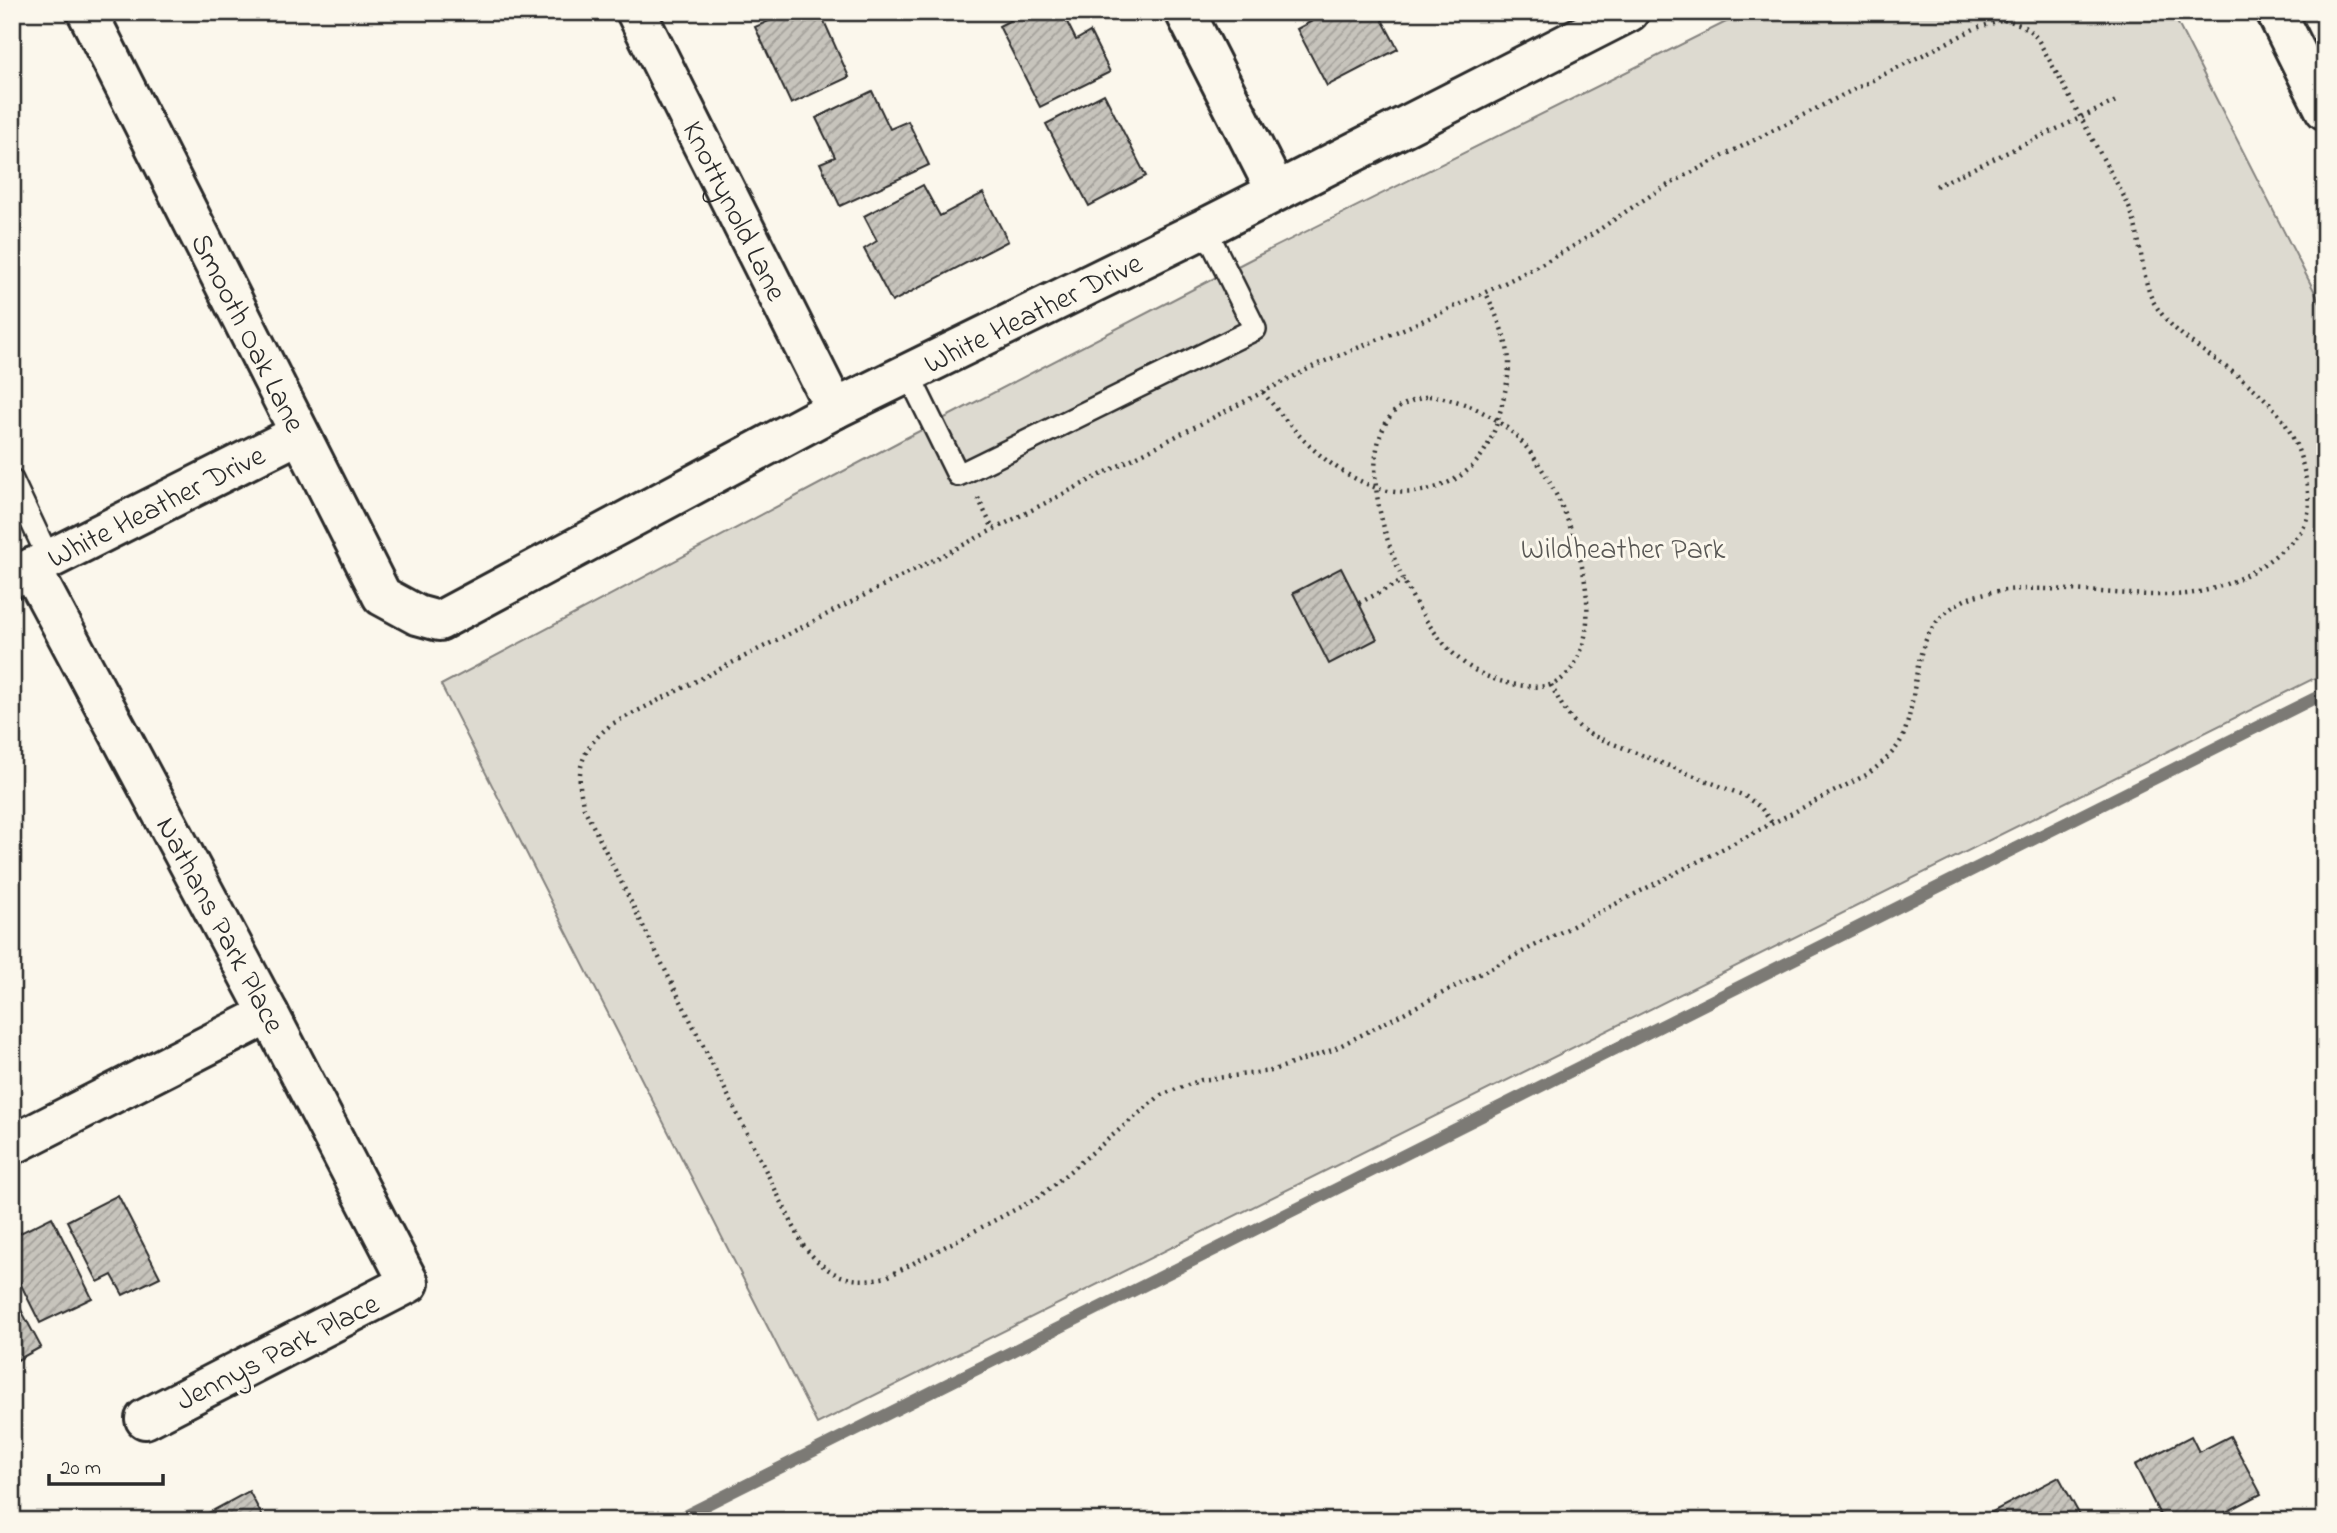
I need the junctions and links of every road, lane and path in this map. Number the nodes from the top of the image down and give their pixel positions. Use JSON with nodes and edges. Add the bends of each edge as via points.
{"nodes":[{"id":1,"x":87,"y":12,"type":"edge"},
{"id":2,"x":636,"y":12,"type":"edge"},
{"id":3,"x":1185,"y":12,"type":"edge"},
{"id":4,"x":1629,"y":12,"type":"edge"},
{"id":5,"x":2276,"y":12,"type":"edge"},
{"id":6,"x":2116,"y":101,"type":"dead end"},
{"id":7,"x":2325,"y":110,"type":"edge"},
{"id":8,"x":2081,"y":117,"type":"junction"},
{"id":9,"x":1936,"y":186,"type":"dead end"},
{"id":10,"x":1276,"y":191,"type":"junction"},
{"id":11,"x":1205,"y":228,"type":"junction"},
{"id":12,"x":1486,"y":293,"type":"junction"},
{"id":13,"x":908,"y":373,"type":"junction"},
{"id":14,"x":1263,"y":391,"type":"junction"},
{"id":15,"x":835,"y":410,"type":"junction"},
{"id":16,"x":1498,"y":423,"type":"junction"},
{"id":17,"x":299,"y":435,"type":"junction"},
{"id":18,"x":1375,"y":488,"type":"junction"},
{"id":19,"x":14,"y":490,"type":"edge"},
{"id":20,"x":31,"y":568,"type":"edge"},
{"id":21,"x":1404,"y":580,"type":"junction"},
{"id":22,"x":1359,"y":603,"type":"dead end"},
{"id":23,"x":439,"y":621,"type":"joint"},
{"id":24,"x":1551,"y":685,"type":"junction"},
{"id":25,"x":1772,"y":823,"type":"junction"},
{"id":26,"x":269,"y":1014,"type":"junction"},
{"id":27,"x":12,"y":1145,"type":"edge"},
{"id":28,"x":409,"y":1283,"type":"joint"},
{"id":29,"x":145,"y":1419,"type":"dead end"}],
"edges":[{"from":1,"to":17,"type":"street","name":"Smooth Oak Lane"},
{"from":2,"to":15,"type":"street","name":"Knottynold Lane"},
{"from":3,"to":10,"type":"street"},
{"from":4,"to":10,"type":"street","name":"White Heather Drive"},
{"from":5,"to":7,"type":"street"},
{"from":6,"to":8,"type":"path"},
{"from":8,"to":9,"type":"path"},
{"from":8,"to":12,"type":"path","via":[[2038,38],[2019,23],[1990,23],[1713,161]]},
{"from":8,"to":25,"type":"path","via":[[2130,209],[2152,299],[2179,334],[2266,397],[2283,418],[2304,472],[2310,509],[2306,523],[2298,536],[2267,562],[2218,588],[2168,596],[2000,591],[1961,602],[1937,621],[1923,644],[1905,732],[1886,760],[1868,774]]},
{"from":10,"to":11,"type":"street","name":"White Heather Drive"},
{"from":11,"to":13,"type":"street","name":"White Heather Drive"},
{"from":11,"to":13,"type":"lane","via":[[1255,328],[965,472],[958,475]]},
{"from":12,"to":14,"type":"path"},
{"from":12,"to":16,"type":"path","via":[[1509,360]]},
{"from":13,"to":15,"type":"street","name":"White Heather Drive"},
{"from":14,"to":18,"type":"path","via":[[1318,455]]},
{"from":14,"to":25,"type":"path","via":[[612,724],[586,749],[579,769],[584,808],[803,1245],[816,1261],[851,1280],[887,1277],[1040,1197],[1161,1095],[1201,1080],[1271,1071],[1332,1050]]},
{"from":15,"to":23,"type":"street","name":"White Heather Drive"},
{"from":16,"to":18,"type":"path","via":[[1472,468],[1443,485],[1407,493]]},
{"from":16,"to":18,"type":"path","via":[[1444,397],[1410,402],[1395,411],[1384,426],[1374,464]]},
{"from":16,"to":24,"type":"path","via":[[1514,434],[1548,478],[1581,563],[1587,616],[1584,640],[1565,676]]},
{"from":17,"to":20,"type":"street","name":"White Heather Drive"},
{"from":17,"to":23,"type":"street","name":"Smooth Oak Lane","via":[[382,596]]},
{"from":18,"to":21,"type":"path","via":[[1387,541]]},
{"from":19,"to":20,"type":"lane"},
{"from":20,"to":26,"type":"street","name":"Nathans Park Place"},
{"from":21,"to":22,"type":"path"},
{"from":21,"to":24,"type":"path","via":[[1431,625],[1469,667],[1514,685]]},
{"from":24,"to":25,"type":"path","via":[[1577,727],[1745,796]]},
{"from":26,"to":27,"type":"street"},
{"from":26,"to":28,"type":"street","name":"Nathans Park Place"},
{"from":28,"to":29,"type":"street","name":"Jennys Park Place"}]}
